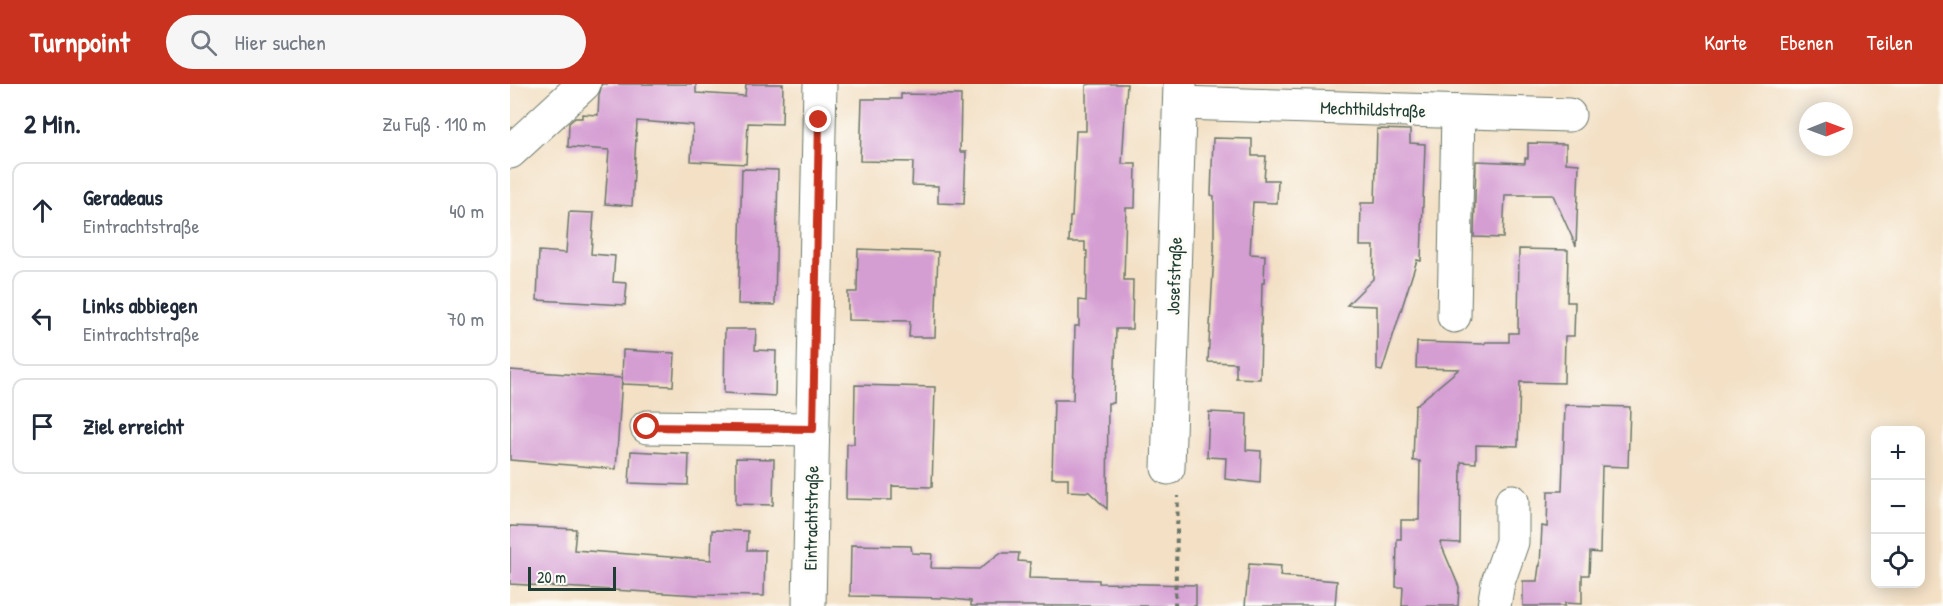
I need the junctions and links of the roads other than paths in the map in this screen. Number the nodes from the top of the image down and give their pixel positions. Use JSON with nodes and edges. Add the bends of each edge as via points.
{"nodes":[{"id":1,"x":583,"y":84,"type":"edge"},
{"id":2,"x":820,"y":84,"type":"edge"},
{"id":3,"x":1180,"y":94,"type":"edge"},
{"id":4,"x":1458,"y":112,"type":"junction"},
{"id":5,"x":1569,"y":115,"type":"dead end"},
{"id":6,"x":510,"y":152,"type":"edge"},
{"id":7,"x":1454,"y":316,"type":"dead end"},
{"id":8,"x":647,"y":427,"type":"dead end"},
{"id":9,"x":813,"y":429,"type":"junction"},
{"id":10,"x":1168,"y":468,"type":"road end"},
{"id":11,"x":1512,"y":501,"type":"dead end"},
{"id":12,"x":809,"y":606,"type":"edge"},
{"id":13,"x":1494,"y":606,"type":"edge"}],
"edges":[{"from":1,"to":6,"type":"street"},
{"from":2,"to":9,"type":"street","name":"Eintrachtstraße"},
{"from":3,"to":4,"type":"street","name":"Mechthildstraße"},
{"from":3,"to":10,"type":"street","name":"Josefstraße"},
{"from":4,"to":5,"type":"street","name":"Mechthildstraße"},
{"from":4,"to":7,"type":"street"},
{"from":8,"to":9,"type":"street"},
{"from":9,"to":12,"type":"street","name":"Eintrachtstraße"},
{"from":11,"to":13,"type":"street","via":[[1512,542]]}]}
